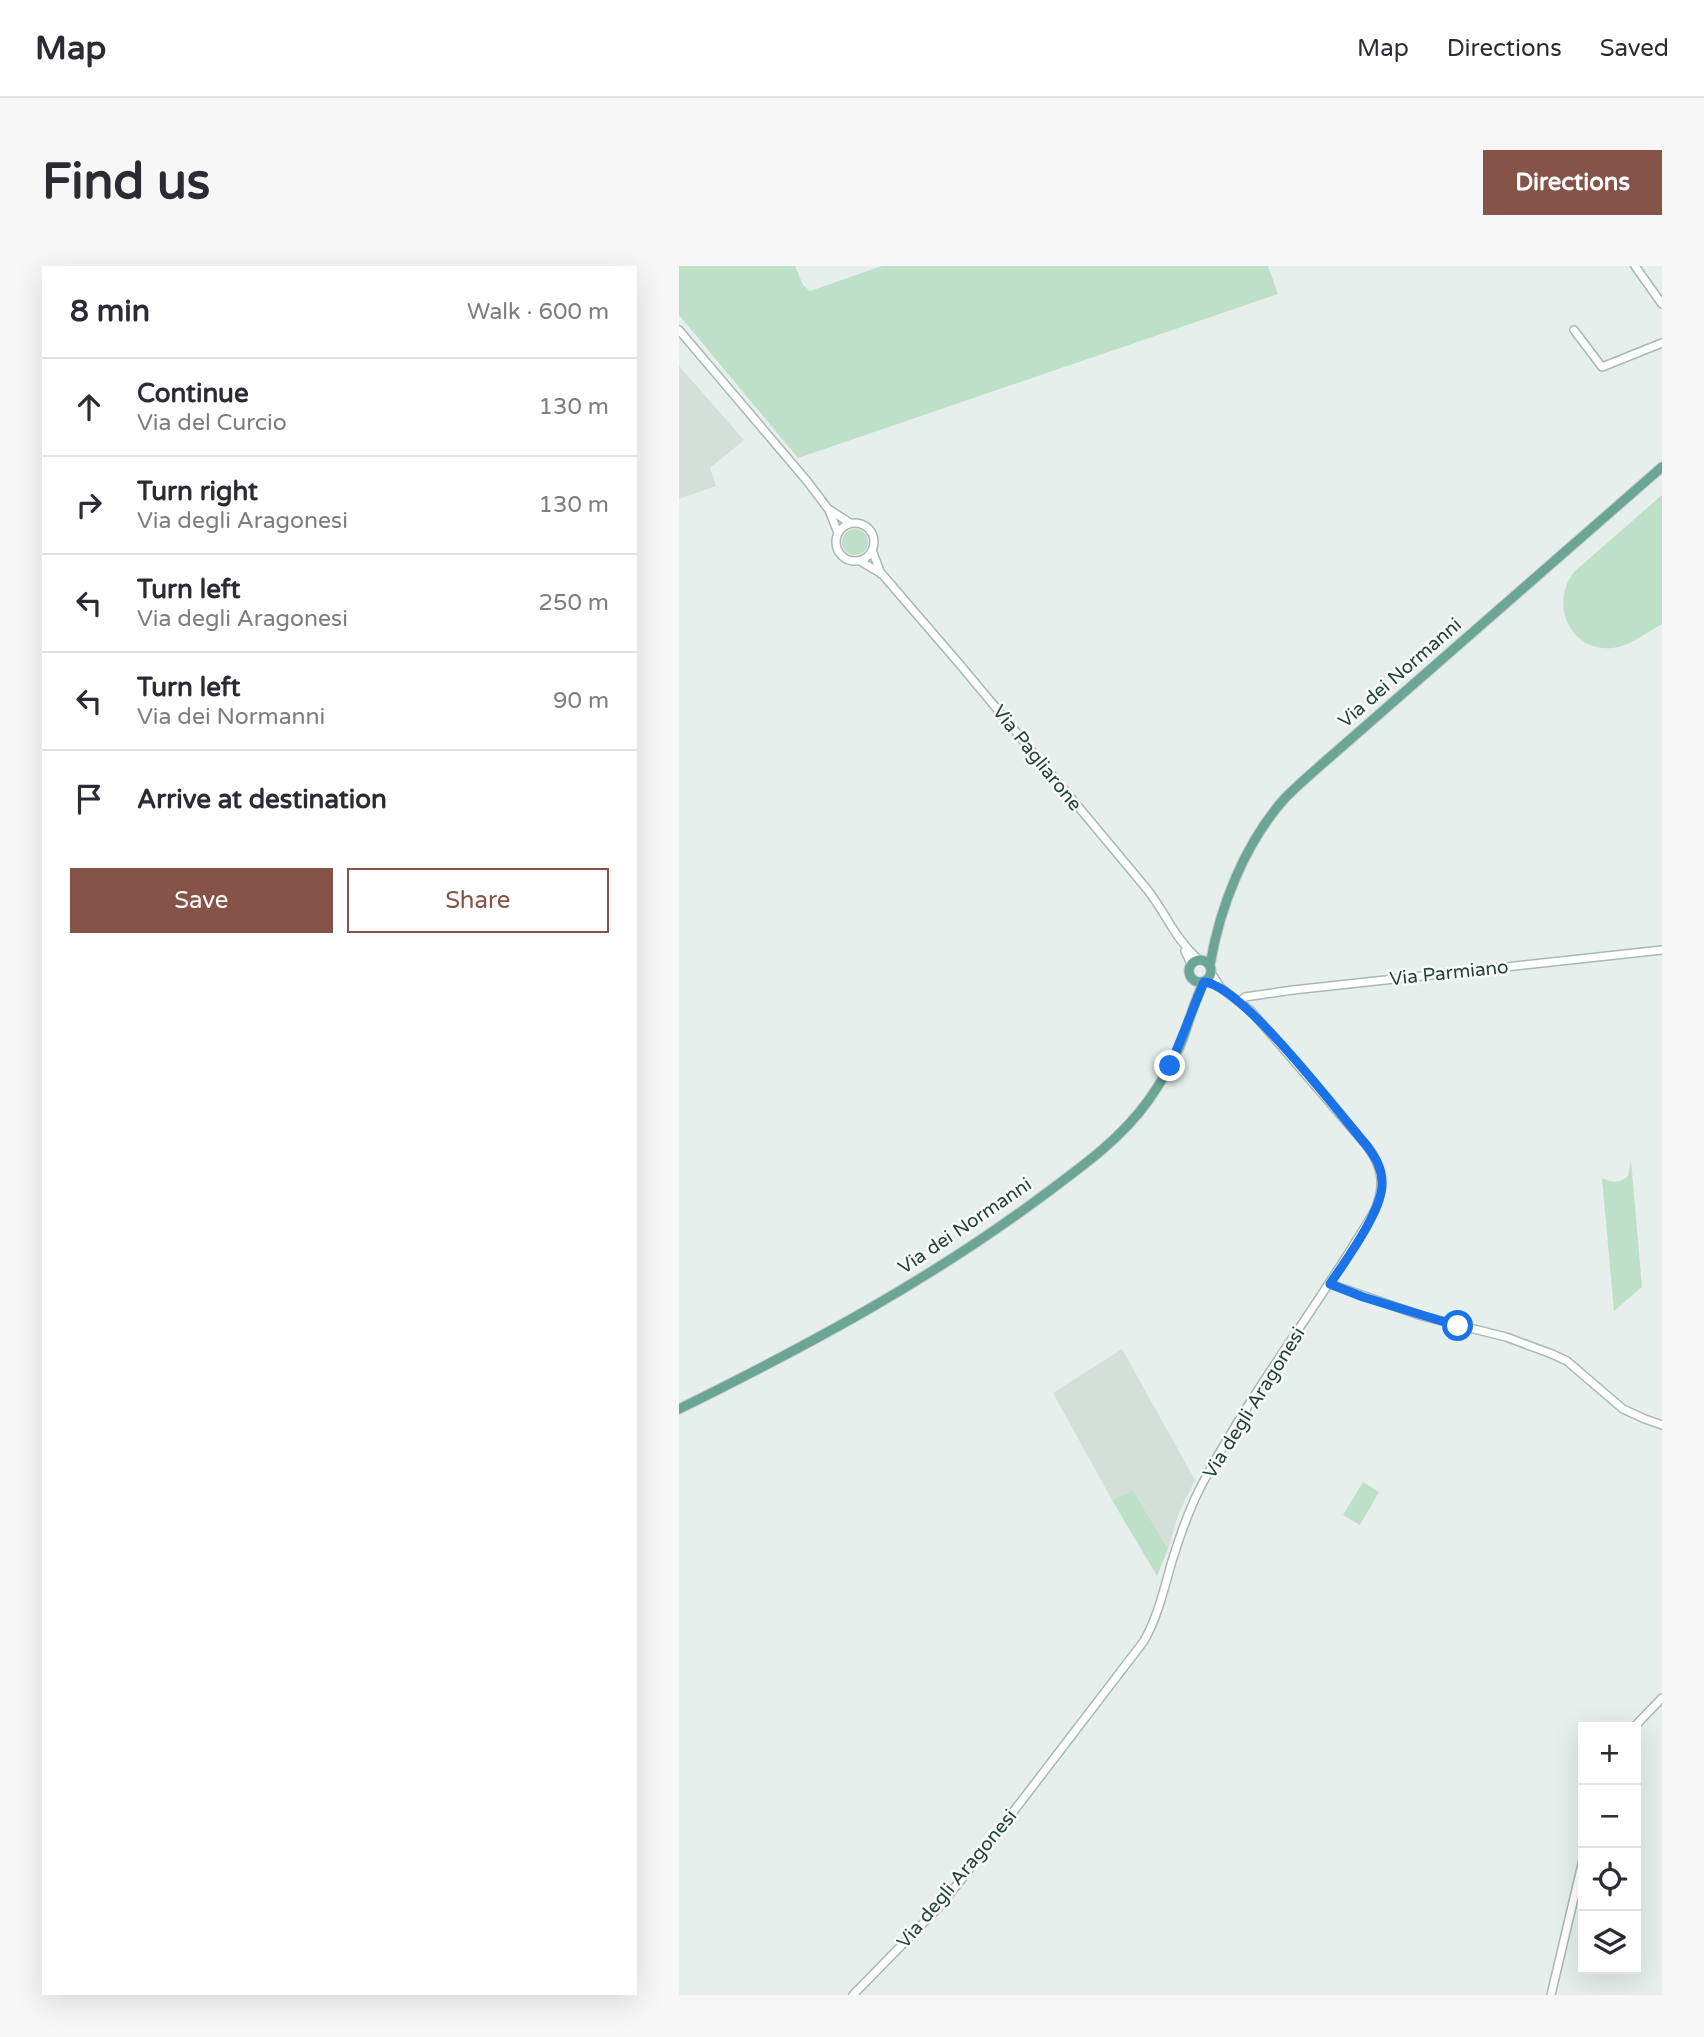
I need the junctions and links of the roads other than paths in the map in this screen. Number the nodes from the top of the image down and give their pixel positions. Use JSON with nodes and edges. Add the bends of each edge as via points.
{"nodes":[{"id":1,"x":1635,"y":266,"type":"edge"},
{"id":2,"x":1662,"y":304,"type":"edge"},
{"id":3,"x":679,"y":330,"type":"edge"},
{"id":4,"x":1574,"y":330,"type":"dead end"},
{"id":5,"x":1662,"y":343,"type":"edge"},
{"id":6,"x":1662,"y":467,"type":"edge"},
{"id":7,"x":829,"y":510,"type":"junction"},
{"id":8,"x":850,"y":523,"type":"junction"},
{"id":9,"x":838,"y":533,"type":"junction"},
{"id":10,"x":872,"y":550,"type":"junction"},
{"id":11,"x":860,"y":561,"type":"junction"},
{"id":12,"x":881,"y":575,"type":"junction"},
{"id":13,"x":1662,"y":950,"type":"edge"},
{"id":14,"x":1203,"y":969,"type":"junction"},
{"id":15,"x":1197,"y":995,"type":"junction"},
{"id":16,"x":1239,"y":1002,"type":"junction"},
{"id":17,"x":1330,"y":1284,"type":"junction"},
{"id":18,"x":679,"y":1409,"type":"edge"},
{"id":19,"x":1662,"y":1424,"type":"edge"},
{"id":20,"x":1662,"y":1698,"type":"edge"},
{"id":21,"x":1640,"y":1722,"type":"edge"},
{"id":22,"x":1578,"y":1881,"type":"edge"},
{"id":23,"x":853,"y":1995,"type":"edge"},
{"id":24,"x":1551,"y":1995,"type":"edge"}],
"edges":[{"from":1,"to":2,"type":"street"},
{"from":3,"to":7,"type":"street"},
{"from":4,"to":5,"type":"street","via":[[1602,367]]},
{"from":6,"to":14,"type":"main road","name":"Via dei Normanni","via":[[1285,799],[1246,857]]},
{"from":7,"to":8,"type":"street"},
{"from":7,"to":9,"type":"street"},
{"from":8,"to":9,"type":"street"},
{"from":8,"to":10,"type":"street","via":[[868,528],[874,538]]},
{"from":9,"to":11,"type":"street","via":[[836,546],[842,556]]},
{"from":10,"to":11,"type":"street"},
{"from":10,"to":12,"type":"street"},
{"from":11,"to":12,"type":"street"},
{"from":12,"to":14,"type":"street","name":"Via Pagliarone","via":[[1146,888]]},
{"from":13,"to":16,"type":"street","name":"Via Parmiano","via":[[1293,990],[1245,997]]},
{"from":14,"to":15,"type":"main road","name":"Via dei Normanni"},
{"from":14,"to":15,"type":"main road","via":[[1189,973]]},
{"from":14,"to":16,"type":"street","name":"Via degli Aragonesi"},
{"from":15,"to":18,"type":"main road","name":"Via dei Normanni","via":[[1164,1076],[1130,1124],[1102,1150],[924,1277]]},
{"from":16,"to":17,"type":"street","name":"Via degli Aragonesi","via":[[1303,1071],[1380,1166],[1382,1187],[1375,1210]]},
{"from":17,"to":19,"type":"street","via":[[1552,1354],[1623,1409]]},
{"from":17,"to":23,"type":"street","name":"Via degli Aragonesi","via":[[1244,1411],[1205,1478],[1184,1522],[1154,1623],[1144,1641],[938,1908]]},
{"from":20,"to":21,"type":"street"},
{"from":22,"to":24,"type":"street"}]}
